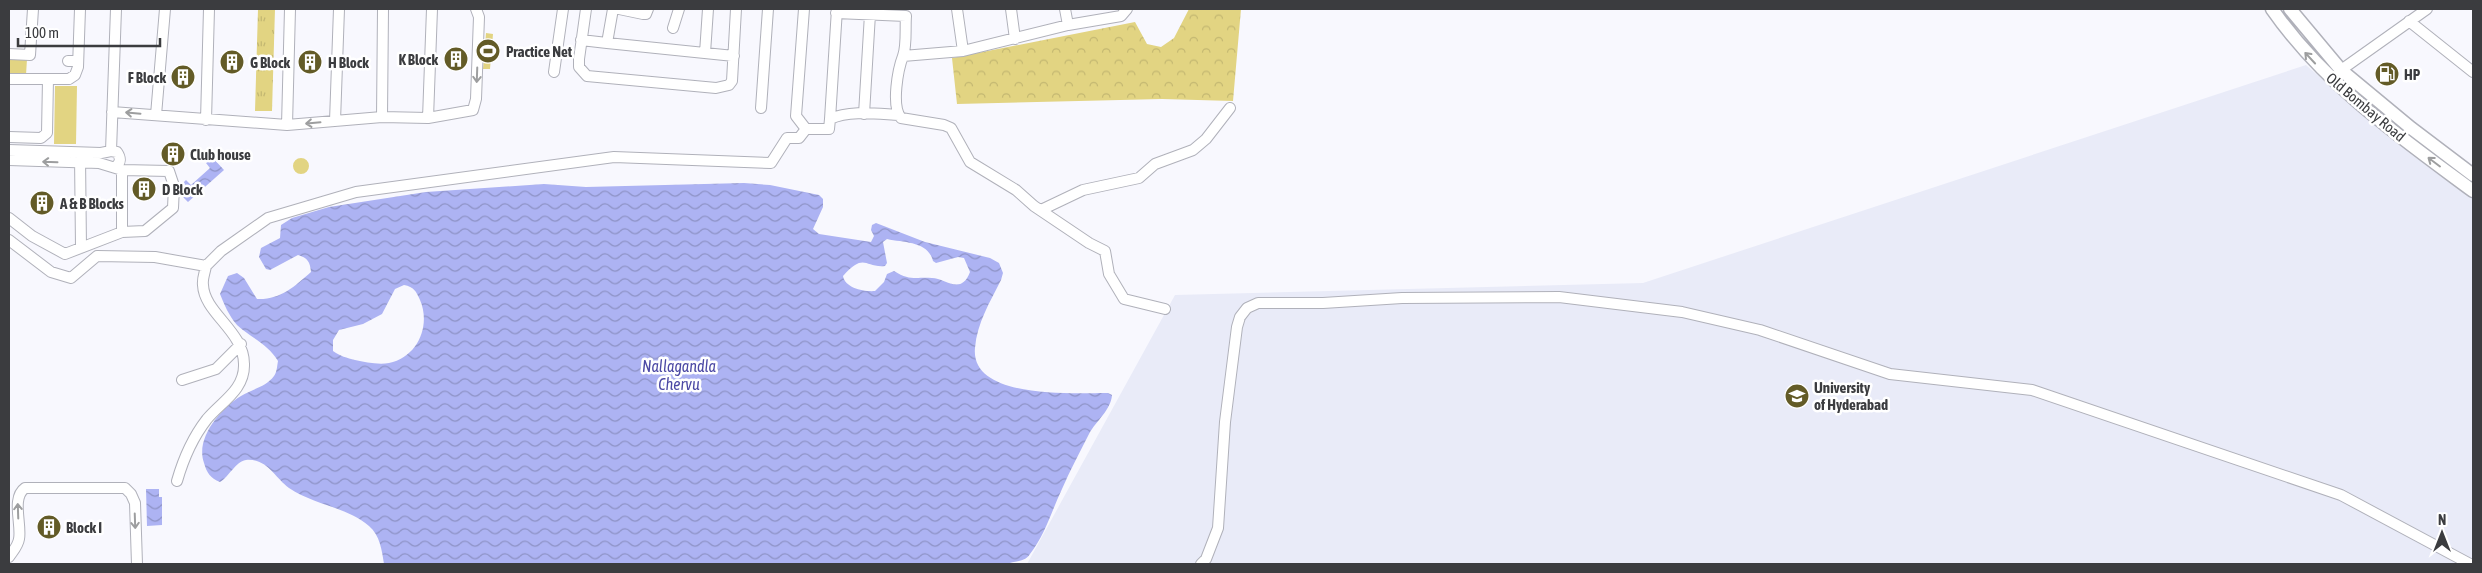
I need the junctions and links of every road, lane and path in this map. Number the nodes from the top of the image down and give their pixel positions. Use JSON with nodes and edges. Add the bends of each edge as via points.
{"nodes":[{"id":1,"x":33,"y":9,"type":"edge"},
{"id":2,"x":80,"y":9,"type":"edge"},
{"id":3,"x":116,"y":9,"type":"edge"},
{"id":4,"x":165,"y":9,"type":"edge"},
{"id":5,"x":209,"y":9,"type":"edge"},
{"id":6,"x":290,"y":9,"type":"edge"},
{"id":7,"x":339,"y":9,"type":"edge"},
{"id":8,"x":383,"y":9,"type":"edge"},
{"id":9,"x":432,"y":9,"type":"edge"},
{"id":10,"x":476,"y":9,"type":"edge"},
{"id":11,"x":563,"y":9,"type":"edge"},
{"id":12,"x":586,"y":9,"type":"edge"},
{"id":13,"x":614,"y":9,"type":"edge"},
{"id":14,"x":619,"y":9,"type":"edge"},
{"id":15,"x":648,"y":9,"type":"edge"},
{"id":16,"x":679,"y":9,"type":"edge"},
{"id":17,"x":708,"y":9,"type":"edge"},
{"id":18,"x":736,"y":9,"type":"edge"},
{"id":19,"x":768,"y":9,"type":"edge"},
{"id":20,"x":804,"y":9,"type":"edge"},
{"id":21,"x":957,"y":9,"type":"edge"},
{"id":22,"x":1011,"y":9,"type":"edge"},
{"id":23,"x":1065,"y":9,"type":"edge"},
{"id":24,"x":1127,"y":9,"type":"edge"},
{"id":25,"x":2272,"y":9,"type":"edge"},
{"id":26,"x":2290,"y":9,"type":"edge"},
{"id":27,"x":2427,"y":9,"type":"edge"},
{"id":28,"x":836,"y":11,"type":"edge"},
{"id":29,"x":905,"y":12,"type":"edge"},
{"id":30,"x":870,"y":14,"type":"junction"},
{"id":31,"x":2408,"y":21,"type":"junction"},
{"id":32,"x":1068,"y":25,"type":"junction"},
{"id":33,"x":673,"y":28,"type":"dead end"},
{"id":34,"x":1016,"y":39,"type":"junction"},
{"id":35,"x":581,"y":40,"type":"junction"},
{"id":36,"x":607,"y":43,"type":"junction"},
{"id":37,"x":963,"y":51,"type":"junction"},
{"id":38,"x":705,"y":53,"type":"junction"},
{"id":39,"x":9,"y":54,"type":"edge"},
{"id":40,"x":734,"y":56,"type":"junction"},
{"id":41,"x":903,"y":56,"type":"junction"},
{"id":42,"x":2341,"y":70,"type":"junction"},
{"id":43,"x":554,"y":72,"type":"dead end"},
{"id":44,"x":2473,"y":72,"type":"edge"},
{"id":45,"x":9,"y":79,"type":"edge"},
{"id":46,"x":48,"y":79,"type":"junction"},
{"id":47,"x":762,"y":108,"type":"dead end"},
{"id":48,"x":1230,"y":108,"type":"dead end"},
{"id":49,"x":112,"y":112,"type":"junction"},
{"id":50,"x":864,"y":114,"type":"junction"},
{"id":51,"x":156,"y":115,"type":"junction"},
{"id":52,"x":899,"y":115,"type":"junction"},
{"id":53,"x":382,"y":117,"type":"junction"},
{"id":54,"x":428,"y":118,"type":"junction"},
{"id":55,"x":830,"y":119,"type":"junction"},
{"id":56,"x":206,"y":120,"type":"junction"},
{"id":57,"x":335,"y":121,"type":"junction"},
{"id":58,"x":287,"y":125,"type":"junction"},
{"id":59,"x":806,"y":129,"type":"junction"},
{"id":60,"x":9,"y":137,"type":"edge"},
{"id":61,"x":9,"y":150,"type":"edge"},
{"id":62,"x":111,"y":151,"type":"junction"},
{"id":63,"x":80,"y":152,"type":"junction"},
{"id":64,"x":9,"y":160,"type":"edge"},
{"id":65,"x":80,"y":163,"type":"junction"},
{"id":66,"x":119,"y":169,"type":"junction"},
{"id":67,"x":2473,"y":175,"type":"edge"},
{"id":68,"x":2473,"y":191,"type":"edge"},
{"id":69,"x":1041,"y":210,"type":"junction"},
{"id":70,"x":9,"y":218,"type":"edge"},
{"id":71,"x":122,"y":232,"type":"junction"},
{"id":72,"x":9,"y":240,"type":"edge"},
{"id":73,"x":81,"y":248,"type":"junction"},
{"id":74,"x":206,"y":266,"type":"junction"},
{"id":75,"x":1165,"y":309,"type":"dead end"},
{"id":76,"x":240,"y":344,"type":"junction"},
{"id":77,"x":182,"y":380,"type":"dead end"},
{"id":78,"x":176,"y":481,"type":"dead end"},
{"id":79,"x":9,"y":557,"type":"edge"},
{"id":80,"x":137,"y":564,"type":"edge"},
{"id":81,"x":1201,"y":564,"type":"edge"},
{"id":82,"x":2470,"y":564,"type":"edge"}],
"edges":[{"from":1,"to":39,"type":"street","via":[[30,55]]},
{"from":2,"to":46,"type":"street","via":[[73,61],[75,75],[69,79]]},
{"from":3,"to":49,"type":"street"},
{"from":4,"to":51,"type":"street"},
{"from":5,"to":56,"type":"street"},
{"from":6,"to":58,"type":"street"},
{"from":7,"to":57,"type":"street"},
{"from":8,"to":53,"type":"street"},
{"from":9,"to":54,"type":"street"},
{"from":10,"to":54,"type":"street","one_way":true,"via":[[479,17],[473,110]]},
{"from":11,"to":43,"type":"street"},
{"from":12,"to":35,"type":"street"},
{"from":13,"to":36,"type":"street"},
{"from":14,"to":15,"type":"street","via":[[643,14]]},
{"from":16,"to":33,"type":"street"},
{"from":17,"to":38,"type":"street"},
{"from":18,"to":40,"type":"street"},
{"from":19,"to":47,"type":"street"},
{"from":20,"to":59,"type":"street","via":[[796,116]]},
{"from":21,"to":37,"type":"street"},
{"from":22,"to":34,"type":"street"},
{"from":23,"to":32,"type":"street"},
{"from":24,"to":32,"type":"street","via":[[1121,16]]},
{"from":68,"to":25,"type":"main road","name":"Old Bombay Road","one_way":true,"via":[[2324,73]]},
{"from":26,"to":42,"type":"main road","name":"Old Bombay Road"},
{"from":27,"to":31,"type":"street"},
{"from":28,"to":30,"type":"street"},
{"from":28,"to":55,"type":"street"},
{"from":29,"to":30,"type":"street"},
{"from":29,"to":41,"type":"street"},
{"from":30,"to":50,"type":"street"},
{"from":31,"to":42,"type":"street"},
{"from":31,"to":44,"type":"street"},
{"from":32,"to":34,"type":"street"},
{"from":34,"to":37,"type":"street"},
{"from":35,"to":36,"type":"street"},
{"from":35,"to":40,"type":"street","via":[[579,67],[593,78],[723,88],[732,82]]},
{"from":36,"to":38,"type":"street"},
{"from":37,"to":41,"type":"street"},
{"from":38,"to":40,"type":"street"},
{"from":41,"to":52,"type":"street","via":[[898,66],[896,108]]},
{"from":42,"to":67,"type":"main road","name":"Old Bombay Road"},
{"from":45,"to":46,"type":"street"},
{"from":46,"to":60,"type":"street","via":[[47,133],[40,138]]},
{"from":48,"to":69,"type":"street","via":[[1193,150],[1155,164],[1139,178],[1083,190]]},
{"from":51,"to":49,"type":"street","one_way":true},
{"from":49,"to":62,"type":"street"},
{"from":50,"to":52,"type":"street"},
{"from":50,"to":55,"type":"street"},
{"from":51,"to":56,"type":"street"},
{"from":52,"to":69,"type":"street","via":[[952,128],[970,162],[1016,190]]},
{"from":53,"to":54,"type":"street"},
{"from":53,"to":57,"type":"street"},
{"from":55,"to":59,"type":"street","via":[[829,129]]},
{"from":56,"to":58,"type":"street"},
{"from":57,"to":58,"type":"street","one_way":true},
{"from":59,"to":74,"type":"street","via":[[799,138],[787,138],[772,163],[614,157],[356,192],[268,218],[221,251]]},
{"from":61,"to":63,"type":"street"},
{"from":62,"to":63,"type":"street"},
{"from":62,"to":66,"type":"street","via":[[120,157]]},
{"from":63,"to":65,"type":"street"},
{"from":65,"to":64,"type":"street","one_way":true},
{"from":65,"to":66,"type":"street","via":[[104,164]]},
{"from":65,"to":73,"type":"street"},
{"from":66,"to":71,"type":"street"},
{"from":66,"to":71,"type":"street","via":[[169,171],[174,186],[171,212],[144,231]]},
{"from":69,"to":75,"type":"street","via":[[1105,251],[1109,274],[1124,299]]},
{"from":70,"to":73,"type":"street","via":[[32,236],[65,254]]},
{"from":71,"to":73,"type":"street"},
{"from":72,"to":74,"type":"street","via":[[50,272],[71,278],[97,256],[155,257]]},
{"from":74,"to":76,"type":"street","via":[[202,286],[210,303]]},
{"from":76,"to":77,"type":"street","via":[[216,369]]},
{"from":76,"to":78,"type":"street","via":[[245,366],[237,390],[206,420]]},
{"from":79,"to":80,"type":"street","one_way":true,"via":[[19,540],[18,500],[25,488],[124,488],[135,503]]},
{"from":81,"to":82,"type":"street","via":[[1206,560],[1218,528],[1225,422],[1237,327],[1248,308],[1272,302],[1559,297],[1682,312],[1760,330],[1890,374],[2032,390],[2341,495]]}]}
